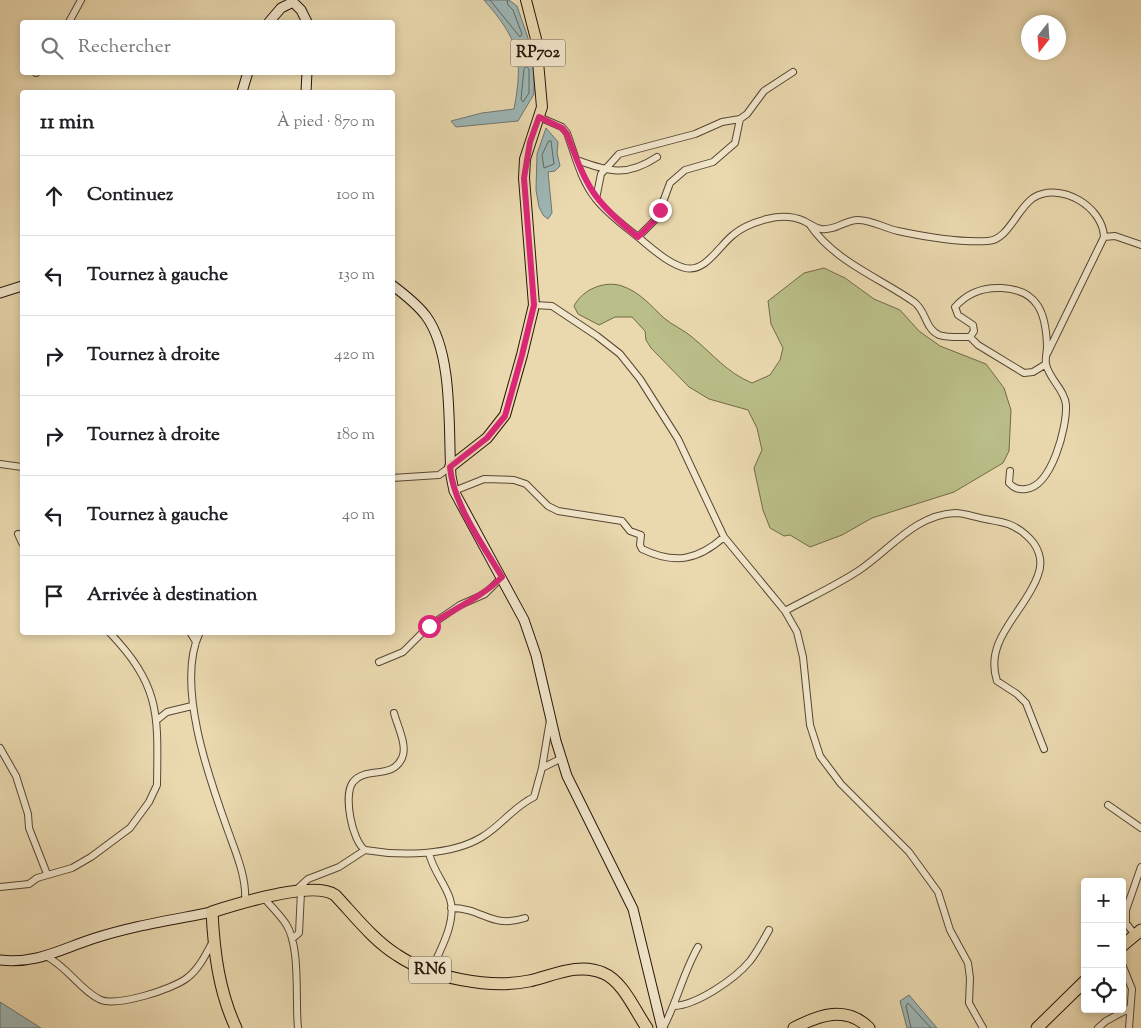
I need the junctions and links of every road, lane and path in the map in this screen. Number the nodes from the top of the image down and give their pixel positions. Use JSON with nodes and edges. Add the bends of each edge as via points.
{"nodes":[{"id":1,"x":80,"y":0,"type":"edge"},
{"id":2,"x":526,"y":0,"type":"edge"},
{"id":3,"x":293,"y":1,"type":"edge"},
{"id":4,"x":70,"y":20,"type":"edge"},
{"id":5,"x":271,"y":20,"type":"edge"},
{"id":6,"x":306,"y":20,"type":"edge"},
{"id":7,"x":793,"y":72,"type":"dead end"},
{"id":8,"x":247,"y":75,"type":"edge"},
{"id":9,"x":307,"y":75,"type":"edge"},
{"id":10,"x":243,"y":90,"type":"edge"},
{"id":11,"x":306,"y":90,"type":"edge"},
{"id":12,"x":539,"y":117,"type":"junction"},
{"id":13,"x":740,"y":119,"type":"junction"},
{"id":14,"x":657,"y":157,"type":"dead end"},
{"id":15,"x":577,"y":160,"type":"junction"},
{"id":16,"x":605,"y":168,"type":"junction"},
{"id":17,"x":596,"y":199,"type":"junction"},
{"id":18,"x":810,"y":224,"type":"junction"},
{"id":19,"x":638,"y":237,"type":"junction"},
{"id":20,"x":1104,"y":237,"type":"junction"},
{"id":21,"x":1141,"y":245,"type":"edge"},
{"id":22,"x":20,"y":287,"type":"edge"},
{"id":23,"x":395,"y":288,"type":"edge"},
{"id":24,"x":0,"y":293,"type":"edge"},
{"id":25,"x":534,"y":305,"type":"junction"},
{"id":26,"x":970,"y":337,"type":"junction"},
{"id":27,"x":1047,"y":354,"type":"junction"},
{"id":28,"x":1046,"y":364,"type":"junction"},
{"id":29,"x":0,"y":464,"type":"edge"},
{"id":30,"x":20,"y":467,"type":"edge"},
{"id":31,"x":450,"y":467,"type":"junction"},
{"id":32,"x":1010,"y":471,"type":"dead end"},
{"id":33,"x":395,"y":478,"type":"edge"},
{"id":34,"x":454,"y":491,"type":"junction"},
{"id":35,"x":18,"y":534,"type":"dead end"},
{"id":36,"x":724,"y":537,"type":"junction"},
{"id":37,"x":20,"y":538,"type":"edge"},
{"id":38,"x":502,"y":577,"type":"junction"},
{"id":39,"x":784,"y":611,"type":"junction"},
{"id":40,"x":112,"y":635,"type":"edge"},
{"id":41,"x":192,"y":635,"type":"edge"},
{"id":42,"x":199,"y":635,"type":"edge"},
{"id":43,"x":196,"y":642,"type":"junction"},
{"id":44,"x":379,"y":662,"type":"dead end"},
{"id":45,"x":192,"y":706,"type":"junction"},
{"id":46,"x":155,"y":710,"type":"junction"},
{"id":47,"x":167,"y":712,"type":"junction"},
{"id":48,"x":394,"y":713,"type":"dead end"},
{"id":49,"x":550,"y":717,"type":"junction"},
{"id":50,"x":157,"y":720,"type":"junction"},
{"id":51,"x":0,"y":748,"type":"edge"},
{"id":52,"x":1044,"y":749,"type":"dead end"},
{"id":53,"x":560,"y":759,"type":"junction"},
{"id":54,"x":542,"y":768,"type":"junction"},
{"id":55,"x":1108,"y":805,"type":"dead end"},
{"id":56,"x":1141,"y":828,"type":"edge"},
{"id":57,"x":365,"y":850,"type":"junction"},
{"id":58,"x":429,"y":853,"type":"junction"},
{"id":59,"x":1141,"y":867,"type":"edge"},
{"id":60,"x":47,"y":874,"type":"junction"},
{"id":61,"x":0,"y":887,"type":"edge"},
{"id":62,"x":297,"y":892,"type":"junction"},
{"id":63,"x":263,"y":898,"type":"junction"},
{"id":64,"x":245,"y":902,"type":"junction"},
{"id":65,"x":451,"y":908,"type":"junction"},
{"id":66,"x":212,"y":912,"type":"junction"},
{"id":67,"x":525,"y":918,"type":"dead end"},
{"id":68,"x":768,"y":930,"type":"dead end"},
{"id":69,"x":1138,"y":933,"type":"edge"},
{"id":70,"x":292,"y":939,"type":"junction"},
{"id":71,"x":213,"y":940,"type":"junction"},
{"id":72,"x":1126,"y":943,"type":"edge"},
{"id":73,"x":698,"y":947,"type":"dead end"},
{"id":74,"x":46,"y":956,"type":"junction"},
{"id":75,"x":0,"y":960,"type":"edge"},
{"id":76,"x":1124,"y":968,"type":"edge"},
{"id":77,"x":431,"y":970,"type":"junction"},
{"id":78,"x":1081,"y":985,"type":"edge"},
{"id":79,"x":674,"y":1006,"type":"junction"},
{"id":80,"x":1130,"y":1008,"type":"junction"},
{"id":81,"x":236,"y":1028,"type":"edge"},
{"id":82,"x":298,"y":1028,"type":"edge"},
{"id":83,"x":648,"y":1028,"type":"edge"},
{"id":84,"x":662,"y":1028,"type":"edge"},
{"id":85,"x":794,"y":1028,"type":"edge"},
{"id":86,"x":869,"y":1028,"type":"edge"},
{"id":87,"x":983,"y":1028,"type":"edge"},
{"id":88,"x":1036,"y":1028,"type":"edge"},
{"id":89,"x":1098,"y":1028,"type":"edge"},
{"id":90,"x":1129,"y":1028,"type":"edge"}],
"edges":[{"from":1,"to":4,"type":"street"},
{"from":2,"to":12,"type":"main road","number":"RP702","via":[[541,72],[542,107]]},
{"from":3,"to":5,"type":"main road"},
{"from":3,"to":6,"type":"main road"},
{"from":7,"to":13,"type":"street","via":[[764,91]]},
{"from":8,"to":10,"type":"main road"},
{"from":9,"to":11,"type":"main road"},
{"from":12,"to":15,"type":"street","via":[[562,128]]},
{"from":12,"to":25,"type":"main road","number":"RP702","via":[[528,151],[524,178]]},
{"from":13,"to":16,"type":"street","via":[[619,154]]},
{"from":13,"to":19,"type":"street","via":[[735,143],[713,162],[685,170],[670,183],[657,218]]},
{"from":14,"to":16,"type":"street","via":[[646,166],[632,170]]},
{"from":15,"to":16,"type":"street"},
{"from":15,"to":17,"type":"street"},
{"from":16,"to":17,"type":"street","via":[[599,178]]},
{"from":17,"to":19,"type":"street"},
{"from":18,"to":19,"type":"street","via":[[780,217],[753,223],[733,235],[702,265],[691,269],[675,264]]},
{"from":18,"to":20,"type":"street","via":[[829,229],[857,220],[963,241],[990,241],[998,239],[1033,198],[1054,194],[1073,198],[1093,210],[1102,223]]},
{"from":18,"to":26,"type":"street","via":[[832,250],[917,304],[935,332],[941,336]]},
{"from":20,"to":21,"type":"street","via":[[1116,236]]},
{"from":20,"to":27,"type":"street"},
{"from":22,"to":24,"type":"main road"},
{"from":23,"to":31,"type":"main road","via":[[426,317],[437,340],[446,378]]},
{"from":25,"to":31,"type":"main road","number":"RP702","via":[[505,416],[487,438]]},
{"from":25,"to":36,"type":"street","via":[[552,306],[620,354],[635,372],[678,439]]},
{"from":26,"to":27,"type":"street","via":[[973,325],[958,315],[955,307],[979,290],[1012,289],[1031,295],[1035,300],[1046,328]]},
{"from":26,"to":28,"type":"street","via":[[1024,373]]},
{"from":27,"to":28,"type":"street"},
{"from":28,"to":32,"type":"street","via":[[1066,401],[1055,456],[1045,477],[1030,488],[1012,487],[1008,480]]},
{"from":29,"to":30,"type":"street"},
{"from":31,"to":33,"type":"street","via":[[439,475]]},
{"from":31,"to":34,"type":"main road"},
{"from":34,"to":36,"type":"street","via":[[484,479],[520,481],[552,509],[622,521],[630,531],[642,536],[642,549],[676,558],[697,556]]},
{"from":34,"to":38,"type":"main road"},
{"from":35,"to":37,"type":"street"},
{"from":36,"to":39,"type":"street"},
{"from":38,"to":44,"type":"street","via":[[485,594],[460,605],[429,626],[403,652]]},
{"from":38,"to":49,"type":"main road","via":[[530,636]]},
{"from":39,"to":52,"type":"street","via":[[860,570],[898,538],[933,519],[956,513],[1016,525],[1034,542],[1041,567],[1035,586],[995,651],[993,666],[997,681],[1026,703]]},
{"from":39,"to":87,"type":"street","via":[[801,644],[806,706],[820,756],[841,784],[909,852],[938,892],[950,930],[968,963],[969,1003]]},
{"from":40,"to":46,"type":"street","via":[[130,654],[140,671]]},
{"from":41,"to":43,"type":"street"},
{"from":42,"to":43,"type":"street"},
{"from":43,"to":45,"type":"street"},
{"from":45,"to":47,"type":"street"},
{"from":45,"to":64,"type":"street","via":[[210,781],[244,880]]},
{"from":46,"to":47,"type":"street"},
{"from":46,"to":50,"type":"street"},
{"from":47,"to":50,"type":"street"},
{"from":48,"to":57,"type":"street","via":[[403,747],[402,758],[393,769],[380,774],[365,774],[351,787],[350,806],[355,837]]},
{"from":49,"to":53,"type":"main road"},
{"from":49,"to":54,"type":"street"},
{"from":50,"to":60,"type":"street","via":[[157,785],[150,802],[130,828],[112,843],[72,868]]},
{"from":51,"to":60,"type":"street","via":[[16,776],[29,828]]},
{"from":53,"to":54,"type":"street"},
{"from":53,"to":84,"type":"main road","via":[[633,909]]},
{"from":54,"to":58,"type":"street","via":[[534,797],[513,809],[490,831],[471,843]]},
{"from":55,"to":56,"type":"street"},
{"from":57,"to":58,"type":"street"},
{"from":57,"to":62,"type":"street","via":[[339,867],[308,878]]},
{"from":58,"to":65,"type":"street"},
{"from":59,"to":69,"type":"street","via":[[1126,910],[1126,924]]},
{"from":60,"to":61,"type":"street","via":[[29,884]]},
{"from":62,"to":63,"type":"highway","number":"RN6"},
{"from":62,"to":70,"type":"street","via":[[299,933]]},
{"from":62,"to":77,"type":"highway","number":"RN6","via":[[332,892],[396,955]]},
{"from":63,"to":64,"type":"highway","number":"RN6"},
{"from":63,"to":70,"type":"street","via":[[286,924]]},
{"from":64,"to":66,"type":"highway","number":"RN6"},
{"from":65,"to":67,"type":"street","via":[[469,910],[500,923]]},
{"from":65,"to":77,"type":"street","via":[[444,940]]},
{"from":66,"to":71,"type":"highway"},
{"from":66,"to":74,"type":"main road","via":[[138,926]]},
{"from":68,"to":79,"type":"street","via":[[752,959],[736,974],[687,1004]]},
{"from":69,"to":72,"type":"highway"},
{"from":70,"to":82,"type":"street"},
{"from":71,"to":74,"type":"street","via":[[203,959],[186,978],[165,989],[118,1001],[98,999],[63,966]]},
{"from":71,"to":81,"type":"highway","via":[[224,1000]]},
{"from":73,"to":79,"type":"street","via":[[684,974]]},
{"from":74,"to":75,"type":"main road","via":[[30,961]]},
{"from":76,"to":80,"type":"street","via":[[1132,989]]},
{"from":77,"to":83,"type":"highway","number":"RN6","via":[[490,985],[527,981],[574,969],[597,970],[614,980]]},
{"from":78,"to":88,"type":"highway"},
{"from":79,"to":84,"type":"street"},
{"from":80,"to":89,"type":"street"},
{"from":80,"to":90,"type":"street"},
{"from":85,"to":86,"type":"highway","via":[[834,1013],[854,1018]]}]}
